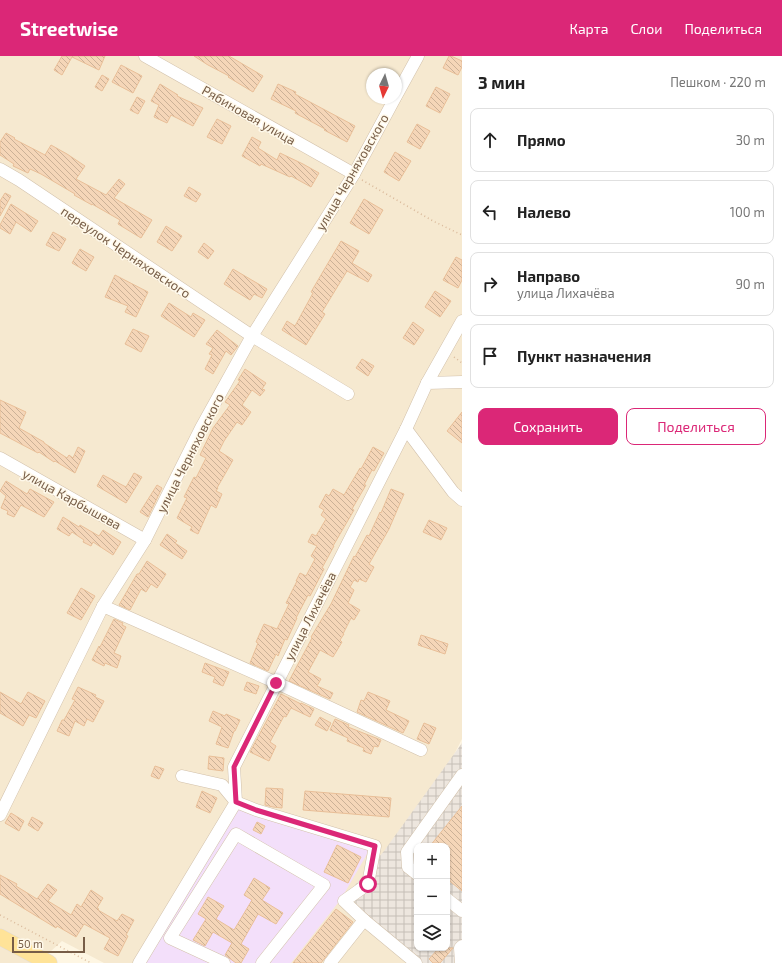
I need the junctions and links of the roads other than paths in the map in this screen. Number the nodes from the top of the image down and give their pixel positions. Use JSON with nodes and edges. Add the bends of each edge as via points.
{"nodes":[{"id":1,"x":145,"y":56,"type":"edge"},
{"id":2,"x":418,"y":56,"type":"edge"},
{"id":3,"x":402,"y":86,"type":"edge"},
{"id":4,"x":392,"y":104,"type":"edge"},
{"id":5,"x":0,"y":169,"type":"edge"},
{"id":6,"x":354,"y":174,"type":"junction"},
{"id":7,"x":462,"y":321,"type":"edge"},
{"id":8,"x":252,"y":336,"type":"junction"},
{"id":9,"x":462,"y":382,"type":"edge"},
{"id":10,"x":427,"y":383,"type":"junction"},
{"id":11,"x":348,"y":394,"type":"dead end"},
{"id":12,"x":406,"y":428,"type":"junction"},
{"id":13,"x":0,"y":458,"type":"edge"},
{"id":14,"x":462,"y":500,"type":"edge"},
{"id":15,"x":145,"y":540,"type":"junction"},
{"id":16,"x":103,"y":606,"type":"junction"},
{"id":17,"x":276,"y":683,"type":"junction"},
{"id":18,"x":421,"y":750,"type":"dead end"},
{"id":19,"x":462,"y":775,"type":"edge"},
{"id":20,"x":182,"y":776,"type":"dead end"},
{"id":21,"x":236,"y":802,"type":"junction"},
{"id":22,"x":0,"y":815,"type":"edge"},
{"id":23,"x":414,"y":872,"type":"edge"},
{"id":24,"x":450,"y":901,"type":"edge"},
{"id":25,"x":462,"y":911,"type":"edge"},
{"id":26,"x":364,"y":920,"type":"junction"},
{"id":27,"x":0,"y":937,"type":"edge"},
{"id":28,"x":462,"y":946,"type":"edge"},
{"id":29,"x":217,"y":962,"type":"edge"},
{"id":30,"x":49,"y":963,"type":"edge"},
{"id":31,"x":139,"y":963,"type":"edge"},
{"id":32,"x":262,"y":963,"type":"edge"},
{"id":33,"x":330,"y":963,"type":"edge"},
{"id":34,"x":416,"y":963,"type":"edge"},
{"id":35,"x":461,"y":963,"type":"edge"}],
"edges":[{"from":1,"to":6,"type":"street","name":"Рябиновая улица"},
{"from":2,"to":3,"type":"street","name":"улица Черняховского"},
{"from":4,"to":6,"type":"street","name":"улица Черняховского"},
{"from":5,"to":8,"type":"street","name":"переулок Черняховского"},
{"from":6,"to":8,"type":"street","name":"улица Черняховского"},
{"from":7,"to":10,"type":"street","name":"улица Лихачёва"},
{"from":8,"to":11,"type":"street","name":"переулок Черняховского"},
{"from":8,"to":15,"type":"street","name":"улица Черняховского","via":[[201,428]]},
{"from":9,"to":10,"type":"street"},
{"from":10,"to":12,"type":"street","name":"улица Лихачёва"},
{"from":12,"to":14,"type":"street","via":[[453,492]]},
{"from":12,"to":17,"type":"street","name":"улица Лихачёва"},
{"from":13,"to":15,"type":"street","name":"улица Карбышева"},
{"from":15,"to":16,"type":"street","name":"улица Черняховского"},
{"from":16,"to":17,"type":"street"},
{"from":16,"to":22,"type":"street","name":"улица Черняховского"},
{"from":17,"to":18,"type":"street"},
{"from":17,"to":21,"type":"street","name":"улица Лихачёва","via":[[234,767]]},
{"from":19,"to":23,"type":"street","via":[[407,852],[408,867]]},
{"from":20,"to":21,"type":"street","via":[[222,785]]},
{"from":21,"to":26,"type":"street","via":[[375,846],[368,884],[344,901]]},
{"from":21,"to":31,"type":"street"},
{"from":24,"to":25,"type":"street"},
{"from":26,"to":33,"type":"street"},
{"from":26,"to":34,"type":"street"},
{"from":27,"to":30,"type":"main road"},
{"from":28,"to":35,"type":"street"},
{"from":29,"to":32,"type":"street","via":[[170,938],[236,834],[324,885]]}]}
